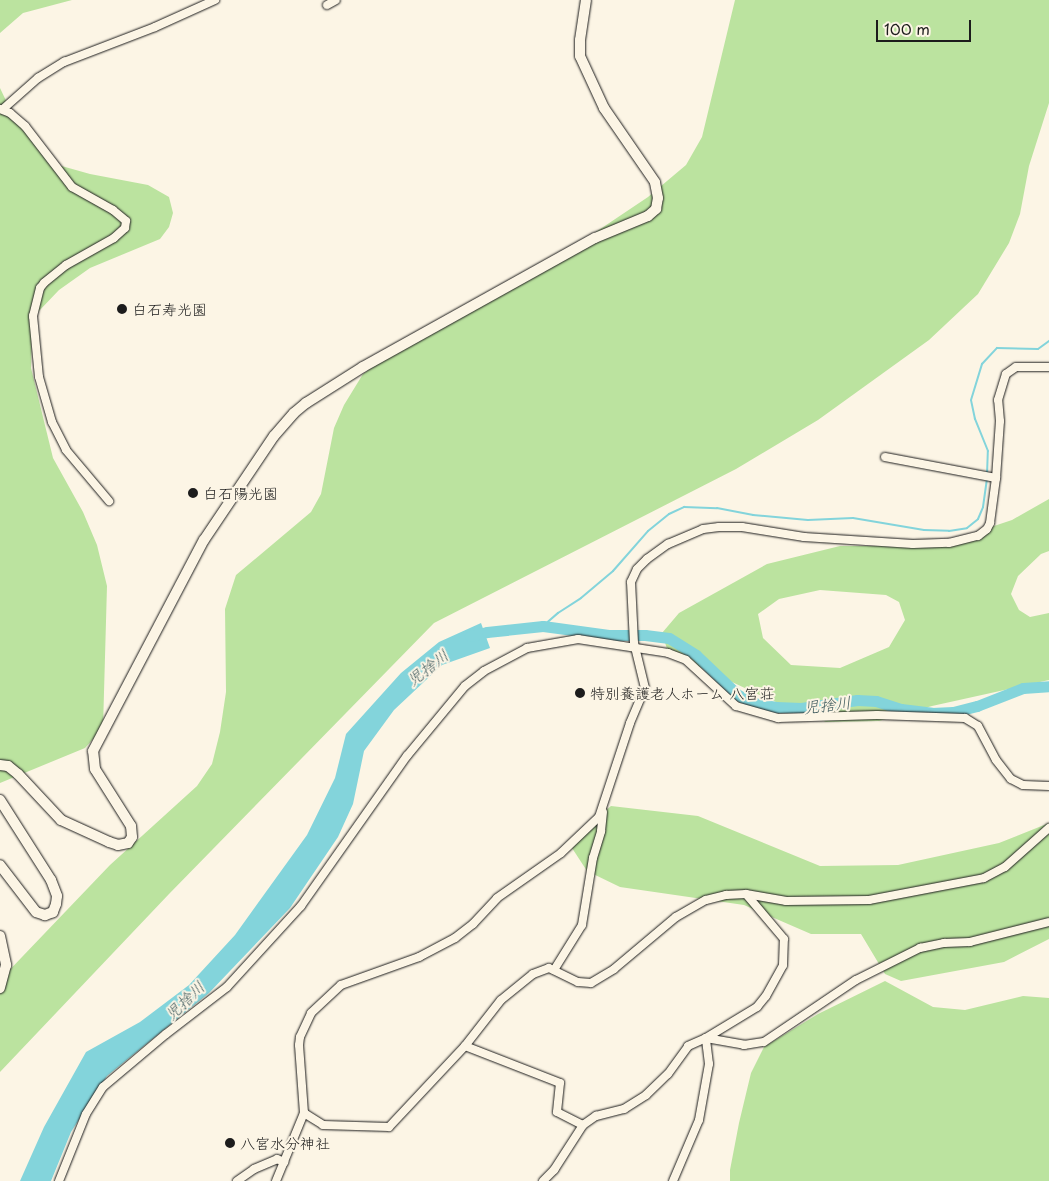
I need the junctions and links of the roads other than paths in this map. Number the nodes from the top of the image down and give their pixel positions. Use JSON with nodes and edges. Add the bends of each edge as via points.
{"nodes":[{"id":1,"x":215,"y":0,"type":"edge"},
{"id":2,"x":336,"y":0,"type":"edge"},
{"id":3,"x":586,"y":0,"type":"edge"},
{"id":4,"x":327,"y":5,"type":"dead end"},
{"id":5,"x":1,"y":109,"type":"edge"},
{"id":6,"x":1049,"y":367,"type":"edge"},
{"id":7,"x":885,"y":457,"type":"dead end"},
{"id":8,"x":996,"y":478,"type":"junction"},
{"id":9,"x":108,"y":501,"type":"dead end"},
{"id":10,"x":635,"y":645,"type":"junction"},
{"id":11,"x":0,"y":765,"type":"edge"},
{"id":12,"x":1049,"y":786,"type":"edge"},
{"id":13,"x":0,"y":800,"type":"edge"},
{"id":14,"x":603,"y":810,"type":"junction"},
{"id":15,"x":1049,"y":828,"type":"edge"},
{"id":16,"x":0,"y":864,"type":"edge"},
{"id":17,"x":746,"y":894,"type":"junction"},
{"id":18,"x":1049,"y":922,"type":"edge"},
{"id":19,"x":0,"y":936,"type":"edge"},
{"id":20,"x":554,"y":970,"type":"junction"},
{"id":21,"x":0,"y":988,"type":"edge"},
{"id":22,"x":706,"y":1038,"type":"junction"},
{"id":23,"x":465,"y":1046,"type":"junction"},
{"id":24,"x":304,"y":1113,"type":"junction"},
{"id":25,"x":583,"y":1125,"type":"junction"},
{"id":26,"x":284,"y":1162,"type":"junction"},
{"id":27,"x":59,"y":1181,"type":"edge"},
{"id":28,"x":237,"y":1181,"type":"edge"},
{"id":29,"x":276,"y":1181,"type":"edge"},
{"id":30,"x":543,"y":1181,"type":"edge"},
{"id":31,"x":673,"y":1181,"type":"edge"}],
"edges":[{"from":1,"to":5,"type":"street","via":[[64,62],[38,78]]},
{"from":2,"to":4,"type":"street"},
{"from":3,"to":11,"type":"street","via":[[580,56],[604,108],[655,182],[656,209],[648,216],[578,248],[363,367],[306,403],[274,436],[204,540],[93,751],[95,769],[131,826],[132,837],[128,843],[108,842],[61,820],[18,774],[8,766]]},
{"from":5,"to":9,"type":"street","via":[[25,126],[72,187],[126,220],[125,228],[114,238],[66,265],[44,283],[37,295],[33,316],[39,377],[52,422],[66,450]]},
{"from":6,"to":8,"type":"street","via":[[1016,367],[1006,374],[998,400],[1000,421]]},
{"from":7,"to":8,"type":"street"},
{"from":8,"to":10,"type":"street","via":[[987,529],[972,538],[950,544],[804,537],[742,527],[703,529],[668,544],[637,569],[631,582]]},
{"from":10,"to":12,"type":"street","via":[[686,660],[736,706],[778,718],[877,715],[965,718],[978,726],[996,760],[1011,778],[1023,785]]},
{"from":10,"to":14,"type":"street","via":[[645,688],[630,723]]},
{"from":10,"to":27,"type":"street","via":[[578,639],[534,646],[506,658],[474,678],[407,756],[283,927],[219,995],[166,1034],[104,1087],[86,1114]]},
{"from":13,"to":16,"type":"street","via":[[56,890],[53,912],[45,915],[36,912]]},
{"from":14,"to":20,"type":"street","via":[[582,925]]},
{"from":14,"to":24,"type":"street","via":[[592,825],[561,853],[511,886],[455,938],[406,962],[348,981],[311,1013],[300,1037]]},
{"from":15,"to":17,"type":"street","via":[[1005,867],[984,878],[858,900],[786,901]]},
{"from":17,"to":20,"type":"street","via":[[716,897],[680,914],[614,969],[591,983],[578,982]]},
{"from":17,"to":22,"type":"street","via":[[783,935],[783,965],[757,1007]]},
{"from":18,"to":22,"type":"street","via":[[1005,935],[920,948],[850,984],[764,1042],[744,1046]]},
{"from":19,"to":21,"type":"street","via":[[6,965]]},
{"from":20,"to":23,"type":"street","via":[[545,969],[533,974],[506,996]]},
{"from":22,"to":25,"type":"street","via":[[688,1046],[668,1074],[646,1096],[624,1109],[596,1116]]},
{"from":22,"to":31,"type":"street","via":[[709,1064],[699,1120]]},
{"from":23,"to":24,"type":"street","via":[[389,1127],[323,1126]]},
{"from":23,"to":25,"type":"street","via":[[560,1083],[557,1112]]},
{"from":24,"to":26,"type":"street"},
{"from":25,"to":30,"type":"street","via":[[554,1170]]},
{"from":26,"to":28,"type":"street","via":[[276,1159]]},
{"from":26,"to":29,"type":"street"}]}
